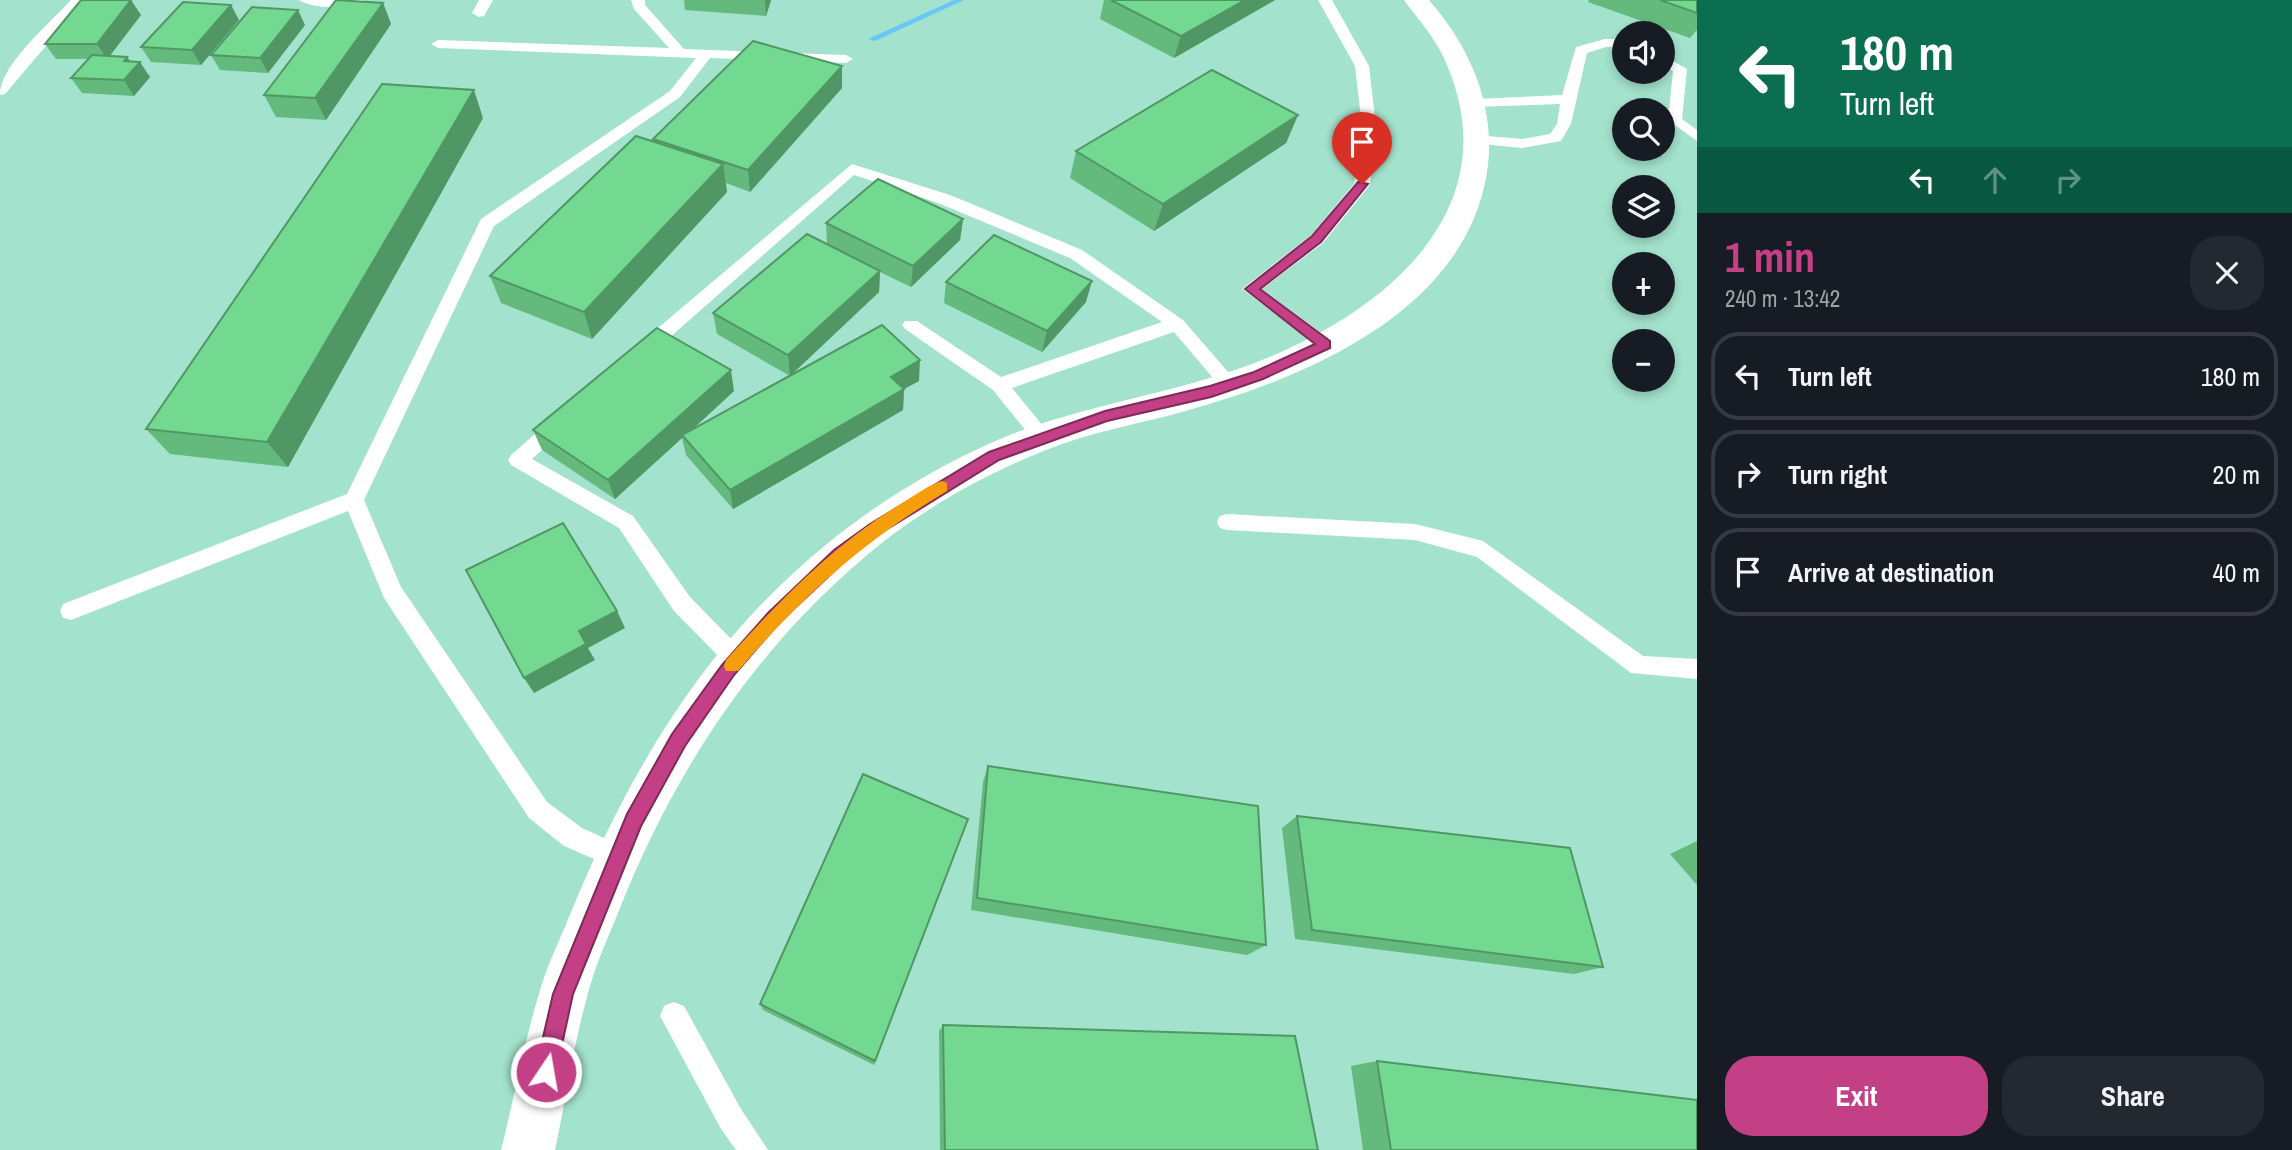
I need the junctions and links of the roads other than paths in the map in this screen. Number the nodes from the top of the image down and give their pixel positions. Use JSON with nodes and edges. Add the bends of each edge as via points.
{"nodes":[{"id":1,"x":78,"y":0,"type":"edge"},
{"id":2,"x":306,"y":0,"type":"edge"},
{"id":3,"x":357,"y":0,"type":"edge"},
{"id":4,"x":638,"y":0,"type":"edge"},
{"id":5,"x":1325,"y":0,"type":"edge"},
{"id":6,"x":1416,"y":0,"type":"edge"},
{"id":7,"x":1612,"y":43,"type":"edge"},
{"id":8,"x":438,"y":44,"type":"dead end"},
{"id":9,"x":680,"y":53,"type":"junction"},
{"id":10,"x":706,"y":54,"type":"junction"},
{"id":11,"x":846,"y":59,"type":"dead end"},
{"id":12,"x":1675,"y":66,"type":"edge"},
{"id":13,"x":0,"y":91,"type":"edge"},
{"id":14,"x":1568,"y":99,"type":"junction"},
{"id":15,"x":1474,"y":103,"type":"junction"},
{"id":16,"x":1697,"y":137,"type":"edge"},
{"id":17,"x":1476,"y":140,"type":"junction"},
{"id":18,"x":1177,"y":324,"type":"junction"},
{"id":19,"x":911,"y":325,"type":"dead end"},
{"id":20,"x":1325,"y":345,"type":"junction"},
{"id":21,"x":633,"y":360,"type":"edge"},
{"id":22,"x":999,"y":385,"type":"junction"},
{"id":23,"x":1229,"y":385,"type":"junction"},
{"id":24,"x":570,"y":414,"type":"edge"},
{"id":25,"x":1042,"y":436,"type":"junction"},
{"id":26,"x":354,"y":500,"type":"junction"},
{"id":27,"x":1227,"y":522,"type":"dead end"},
{"id":28,"x":71,"y":611,"type":"dead end"},
{"id":29,"x":737,"y":660,"type":"junction"},
{"id":30,"x":1697,"y":668,"type":"edge"},
{"id":31,"x":618,"y":857,"type":"junction"},
{"id":32,"x":674,"y":1016,"type":"dead end"},
{"id":33,"x":528,"y":1150,"type":"edge"},
{"id":34,"x":754,"y":1150,"type":"edge"}],
"edges":[{"from":1,"to":13,"type":"lane"},
{"from":2,"to":3,"type":"lane","via":[[349,4]]},
{"from":4,"to":9,"type":"lane"},
{"from":5,"to":20,"type":"lane","via":[[1362,66],[1369,127],[1362,184],[1317,239],[1251,289]]},
{"from":6,"to":15,"type":"street","via":[[1456,55]]},
{"from":7,"to":14,"type":"lane","via":[[1581,50]]},
{"from":8,"to":9,"type":"lane"},
{"from":9,"to":10,"type":"lane"},
{"from":10,"to":11,"type":"lane"},
{"from":10,"to":26,"type":"lane","via":[[675,94],[487,223]]},
{"from":12,"to":16,"type":"lane","via":[[1680,69],[1675,120]]},
{"from":14,"to":15,"type":"lane"},
{"from":14,"to":17,"type":"lane","via":[[1561,134],[1554,139],[1527,143]]},
{"from":15,"to":17,"type":"street"},
{"from":17,"to":20,"type":"street","via":[[1477,161],[1469,195],[1454,231],[1429,267],[1399,295]]},
{"from":18,"to":21,"type":"lane","via":[[1076,254],[944,198],[852,169]]},
{"from":18,"to":22,"type":"lane"},
{"from":18,"to":23,"type":"lane"},
{"from":19,"to":22,"type":"lane"},
{"from":20,"to":23,"type":"street"},
{"from":22,"to":25,"type":"lane"},
{"from":23,"to":25,"type":"street"},
{"from":24,"to":29,"type":"lane","via":[[518,460],[626,522],[682,604]]},
{"from":25,"to":29,"type":"street","via":[[994,456],[893,516],[840,555]]},
{"from":26,"to":28,"type":"lane"},
{"from":26,"to":31,"type":"lane","via":[[393,592],[538,810],[573,837]]},
{"from":27,"to":30,"type":"lane","via":[[1415,532],[1483,550],[1639,666]]},
{"from":29,"to":31,"type":"street","via":[[678,740]]},
{"from":31,"to":33,"type":"street","via":[[563,994]]},
{"from":32,"to":34,"type":"lane","via":[[731,1119]]}]}
